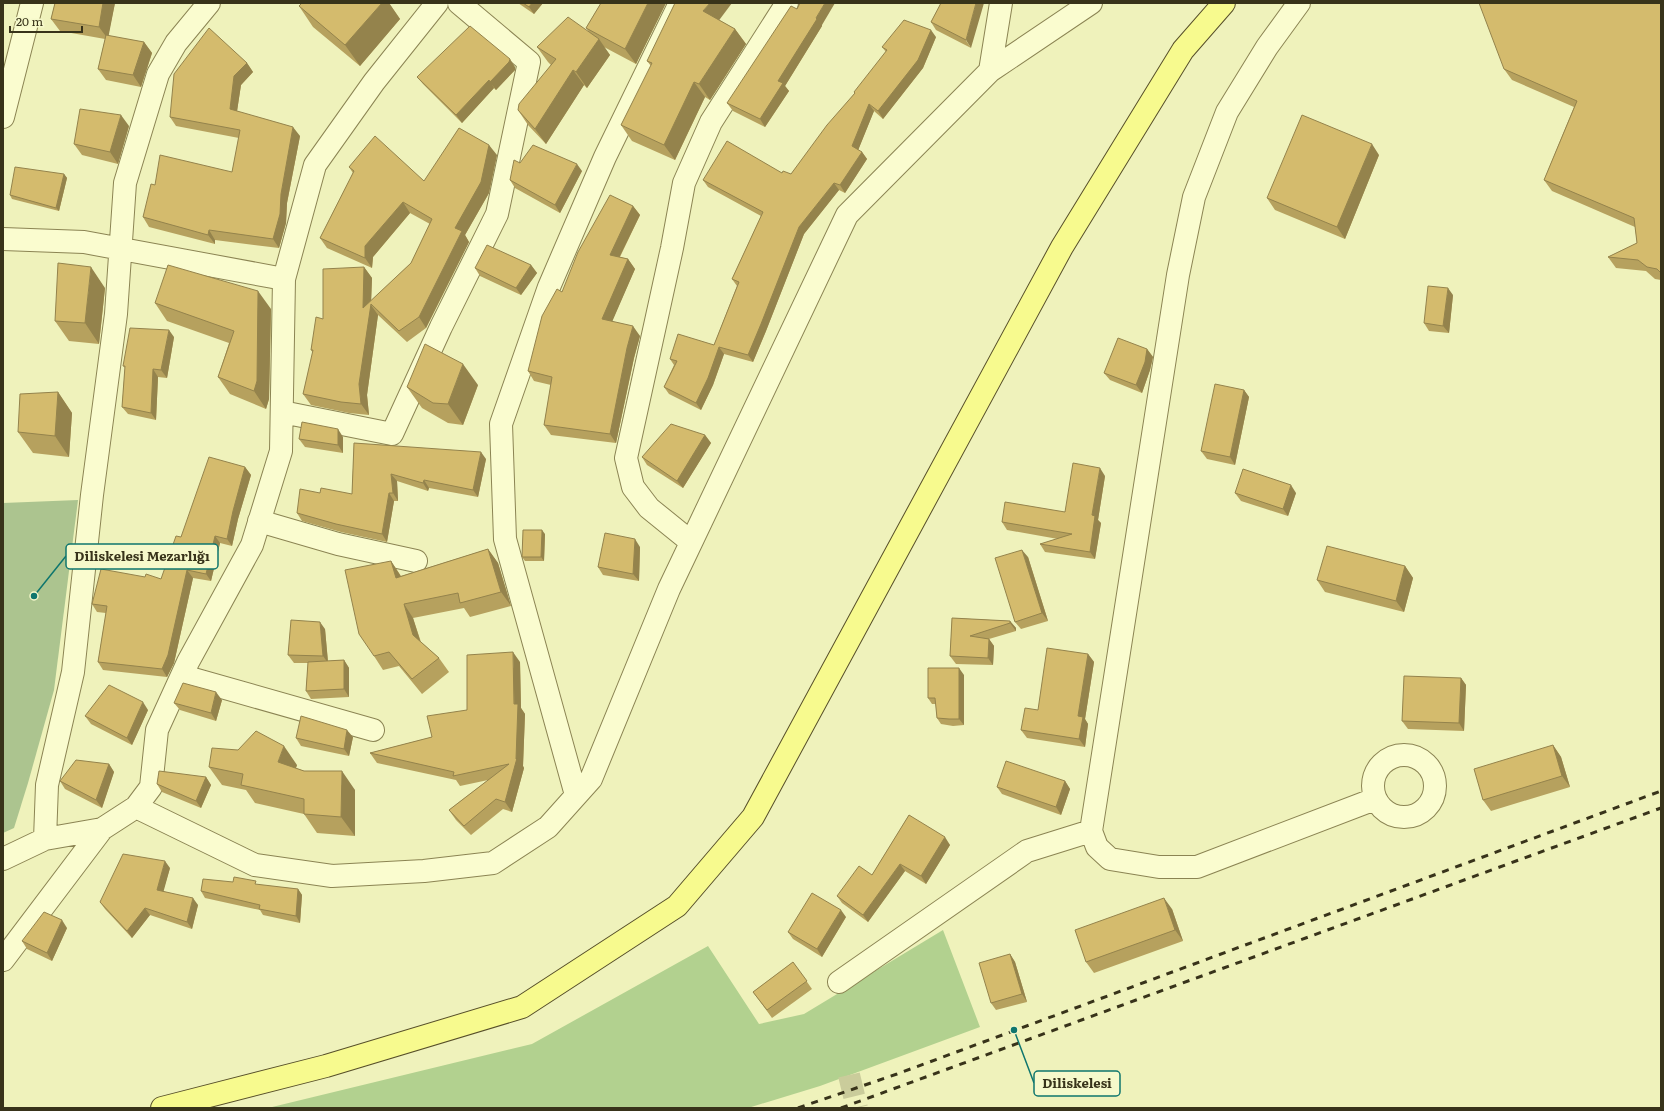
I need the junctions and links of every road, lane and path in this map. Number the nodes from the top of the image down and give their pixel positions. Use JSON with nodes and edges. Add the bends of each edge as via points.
{"nodes":[{"id":1,"x":32,"y":3,"type":"edge"},
{"id":2,"x":210,"y":3,"type":"edge"},
{"id":3,"x":437,"y":3,"type":"edge"},
{"id":4,"x":459,"y":3,"type":"edge"},
{"id":5,"x":680,"y":3,"type":"edge"},
{"id":6,"x":787,"y":3,"type":"edge"},
{"id":7,"x":1001,"y":3,"type":"edge"},
{"id":8,"x":1091,"y":3,"type":"edge"},
{"id":9,"x":1224,"y":3,"type":"edge"},
{"id":10,"x":1299,"y":3,"type":"edge"},
{"id":11,"x":990,"y":71,"type":"junction"},
{"id":12,"x":3,"y":116,"type":"edge"},
{"id":13,"x":3,"y":240,"type":"edge"},
{"id":14,"x":119,"y":249,"type":"junction"},
{"id":15,"x":284,"y":279,"type":"junction"},
{"id":16,"x":282,"y":412,"type":"junction"},
{"id":17,"x":260,"y":521,"type":"junction"},
{"id":18,"x":691,"y":542,"type":"junction"},
{"id":19,"x":416,"y":561,"type":"dead end"},
{"id":20,"x":183,"y":676,"type":"junction"},
{"id":21,"x":373,"y":730,"type":"dead end"},
{"id":22,"x":576,"y":795,"type":"junction"},
{"id":23,"x":1375,"y":799,"type":"dead end"},
{"id":24,"x":136,"y":807,"type":"junction"},
{"id":25,"x":102,"y":829,"type":"junction"},
{"id":26,"x":1091,"y":831,"type":"junction"},
{"id":27,"x":45,"y":839,"type":"junction"},
{"id":28,"x":3,"y":858,"type":"edge"},
{"id":29,"x":3,"y":960,"type":"edge"},
{"id":30,"x":839,"y":982,"type":"dead end"},
{"id":31,"x":162,"y":1108,"type":"edge"}],
"edges":[{"from":1,"to":12,"type":"street"},
{"from":2,"to":14,"type":"street","via":[[176,43],[158,74],[125,183]]},
{"from":3,"to":15,"type":"street","via":[[374,82],[315,165]]},
{"from":4,"to":16,"type":"street","via":[[529,62],[497,214],[392,434]]},
{"from":5,"to":22,"type":"street","via":[[605,157],[549,287],[501,424],[505,539]]},
{"from":6,"to":18,"type":"street","via":[[712,122],[684,183],[626,458],[633,487],[649,508]]},
{"from":7,"to":11,"type":"street"},
{"from":8,"to":11,"type":"street"},
{"from":9,"to":31,"type":"main road","via":[[1183,50],[1062,247],[753,817],[676,906],[522,1007],[326,1066]]},
{"from":10,"to":26,"type":"street","via":[[1267,47],[1227,112],[1194,197],[1178,275]]},
{"from":11,"to":18,"type":"street","via":[[847,215]]},
{"from":13,"to":14,"type":"street","via":[[84,242]]},
{"from":14,"to":15,"type":"street"},
{"from":14,"to":27,"type":"street","via":[[116,314],[92,496],[73,672],[47,785]]},
{"from":15,"to":16,"type":"street"},
{"from":16,"to":17,"type":"street","via":[[281,451]]},
{"from":17,"to":19,"type":"street","via":[[338,544]]},
{"from":17,"to":20,"type":"street","via":[[252,545],[188,662]]},
{"from":18,"to":22,"type":"street","via":[[591,779]]},
{"from":20,"to":21,"type":"street"},
{"from":20,"to":24,"type":"street","via":[[157,730],[151,787]]},
{"from":22,"to":24,"type":"street","via":[[548,828],[493,863],[424,871],[332,876],[255,865]]},
{"from":23,"to":26,"type":"street","via":[[1197,867],[1159,867],[1110,859],[1097,848]]},
{"from":24,"to":25,"type":"street"},
{"from":25,"to":27,"type":"street"},
{"from":25,"to":29,"type":"street"},
{"from":26,"to":30,"type":"street","via":[[1027,851]]},
{"from":27,"to":28,"type":"street"}]}
